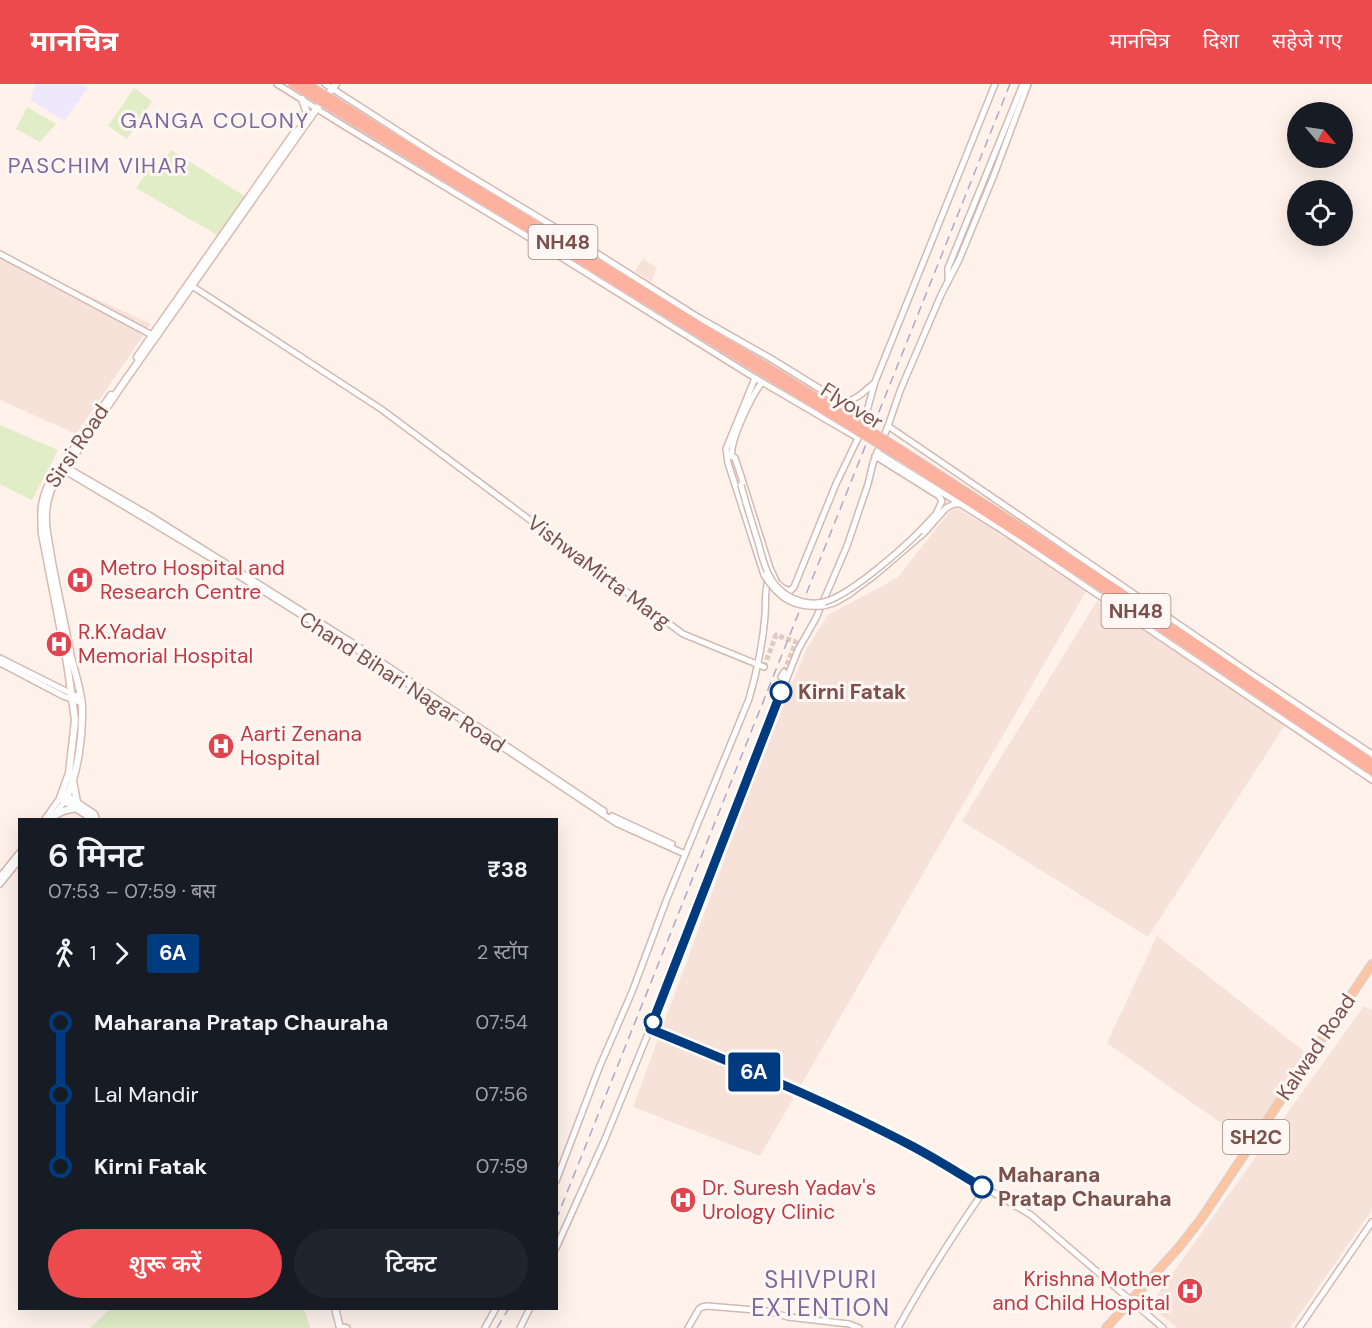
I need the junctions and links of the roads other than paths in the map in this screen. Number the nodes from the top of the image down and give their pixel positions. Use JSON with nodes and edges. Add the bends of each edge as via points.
{"nodes":[{"id":1,"x":278,"y":84,"type":"edge"},
{"id":2,"x":293,"y":84,"type":"edge"},
{"id":3,"x":306,"y":84,"type":"edge"},
{"id":4,"x":325,"y":84,"type":"edge"},
{"id":5,"x":995,"y":84,"type":"edge"},
{"id":6,"x":1023,"y":84,"type":"edge"},
{"id":7,"x":1028,"y":84,"type":"edge"},
{"id":8,"x":335,"y":87,"type":"edge"},
{"id":9,"x":316,"y":94,"type":"junction"},
{"id":10,"x":302,"y":99,"type":"junction"},
{"id":11,"x":317,"y":108,"type":"junction"},
{"id":12,"x":309,"y":120,"type":"junction"},
{"id":13,"x":0,"y":254,"type":"edge"},
{"id":14,"x":948,"y":278,"type":"junction"},
{"id":15,"x":191,"y":284,"type":"junction"},
{"id":16,"x":152,"y":335,"type":"junction"},
{"id":17,"x":755,"y":378,"type":"junction"},
{"id":18,"x":762,"y":382,"type":"junction"},
{"id":19,"x":875,"y":382,"type":"junction"},
{"id":20,"x":843,"y":403,"type":"junction"},
{"id":21,"x":852,"y":410,"type":"junction"},
{"id":22,"x":865,"y":418,"type":"junction"},
{"id":23,"x":888,"y":426,"type":"junction"},
{"id":24,"x":841,"y":429,"type":"junction"},
{"id":25,"x":901,"y":436,"type":"junction"},
{"id":26,"x":858,"y":438,"type":"junction"},
{"id":27,"x":899,"y":452,"type":"junction"},
{"id":28,"x":732,"y":455,"type":"junction"},
{"id":29,"x":878,"y":457,"type":"junction"},
{"id":30,"x":63,"y":468,"type":"junction"},
{"id":31,"x":738,"y":485,"type":"junction"},
{"id":32,"x":962,"y":504,"type":"junction"},
{"id":33,"x":922,"y":532,"type":"junction"},
{"id":34,"x":772,"y":572,"type":"junction"},
{"id":35,"x":0,"y":658,"type":"edge"},
{"id":36,"x":0,"y":663,"type":"edge"},
{"id":37,"x":761,"y":666,"type":"junction"},
{"id":38,"x":784,"y":672,"type":"tunnel mouth"},
{"id":39,"x":786,"y":679,"type":"junction"},
{"id":40,"x":73,"y":698,"type":"junction"},
{"id":41,"x":81,"y":701,"type":"junction"},
{"id":42,"x":1372,"y":754,"type":"edge"},
{"id":43,"x":1372,"y":763,"type":"edge"},
{"id":44,"x":1372,"y":771,"type":"edge"},
{"id":45,"x":1372,"y":780,"type":"edge"},
{"id":46,"x":73,"y":781,"type":"junction"},
{"id":47,"x":64,"y":797,"type":"junction"},
{"id":48,"x":76,"y":805,"type":"junction"},
{"id":49,"x":49,"y":818,"type":"edge"},
{"id":50,"x":91,"y":818,"type":"edge"},
{"id":51,"x":686,"y":853,"type":"junction"},
{"id":52,"x":18,"y":854,"type":"edge"},
{"id":53,"x":18,"y":862,"type":"edge"},
{"id":54,"x":0,"y":877,"type":"edge"},
{"id":55,"x":0,"y":884,"type":"edge"},
{"id":56,"x":1372,"y":964,"type":"edge"},
{"id":57,"x":1372,"y":972,"type":"edge"},
{"id":58,"x":650,"y":1029,"type":"junction"},
{"id":59,"x":1254,"y":1143,"type":"junction"},
{"id":60,"x":558,"y":1176,"type":"edge"},
{"id":61,"x":985,"y":1189,"type":"junction"},
{"id":62,"x":1372,"y":1222,"type":"edge"},
{"id":63,"x":558,"y":1244,"type":"edge"},
{"id":64,"x":1132,"y":1303,"type":"junction"},
{"id":65,"x":336,"y":1310,"type":"edge"},
{"id":66,"x":495,"y":1310,"type":"edge"},
{"id":67,"x":529,"y":1310,"type":"edge"},
{"id":68,"x":344,"y":1328,"type":"edge"},
{"id":69,"x":485,"y":1328,"type":"edge"},
{"id":70,"x":520,"y":1328,"type":"edge"},
{"id":71,"x":688,"y":1328,"type":"edge"},
{"id":72,"x":859,"y":1328,"type":"edge"},
{"id":73,"x":898,"y":1328,"type":"edge"},
{"id":74,"x":1106,"y":1328,"type":"edge"},
{"id":75,"x":1111,"y":1328,"type":"edge"},
{"id":76,"x":1163,"y":1328,"type":"edge"},
{"id":77,"x":1299,"y":1328,"type":"edge"}],
"edges":[{"from":1,"to":10,"type":"street"},
{"from":2,"to":9,"type":"highway","number":"NH48"},
{"from":3,"to":9,"type":"highway","number":"NH48"},
{"from":4,"to":8,"type":"street"},
{"from":5,"to":19,"type":"street"},
{"from":6,"to":14,"type":"street","via":[[948,268]]},
{"from":7,"to":14,"type":"street","via":[[994,175]]},
{"from":8,"to":11,"type":"main road","name":"Sirsi Road"},
{"from":8,"to":20,"type":"street","via":[[442,159]]},
{"from":9,"to":27,"type":"highway","name":"Flyover","number":"NH48","bridge":true},
{"from":10,"to":11,"type":"street"},
{"from":10,"to":12,"type":"main road"},
{"from":11,"to":12,"type":"main road","name":"Sirsi Road"},
{"from":11,"to":17,"type":"street"},
{"from":12,"to":15,"type":"main road","name":"Sirsi Road","via":[[294,133]]},
{"from":13,"to":16,"type":"street"},
{"from":14,"to":23,"type":"street"},
{"from":15,"to":16,"type":"main road","name":"Sirsi Road"},
{"from":15,"to":30,"type":"main road","name":"Sirsi Road"},
{"from":15,"to":37,"type":"street","name":"VishwaMirta Marg","via":[[383,407],[686,634]]},
{"from":16,"to":30,"type":"main road","name":"Sirsi Road"},
{"from":17,"to":18,"type":"street"},
{"from":17,"to":31,"type":"street","via":[[726,449]]},
{"from":18,"to":24,"type":"street"},
{"from":18,"to":28,"type":"street","via":[[740,424]]},
{"from":19,"to":20,"type":"street","via":[[852,401]]},
{"from":19,"to":22,"type":"street"},
{"from":20,"to":21,"type":"street"},
{"from":21,"to":22,"type":"street"},
{"from":21,"to":24,"type":"street","via":[[850,424]]},
{"from":22,"to":26,"type":"street"},
{"from":23,"to":25,"type":"street"},
{"from":23,"to":29,"type":"street"},
{"from":24,"to":26,"type":"street"},
{"from":25,"to":29,"type":"street","via":[[893,438]]},
{"from":25,"to":42,"type":"street"},
{"from":26,"to":34,"type":"street","via":[[794,587],[790,591],[783,588]]},
{"from":27,"to":43,"type":"highway","number":"NH48","via":[[1116,589]]},
{"from":27,"to":44,"type":"highway","number":"NH48"},
{"from":28,"to":31,"type":"street"},
{"from":28,"to":34,"type":"street"},
{"from":29,"to":32,"type":"street"},
{"from":29,"to":33,"type":"street","via":[[942,501]]},
{"from":29,"to":39,"type":"street","via":[[847,546]]},
{"from":30,"to":40,"type":"main road","name":"Sirsi Road","via":[[47,488],[40,514]]},
{"from":30,"to":41,"type":"main road","name":"Sirsi Road","via":[[51,489],[45,514]]},
{"from":30,"to":51,"type":"street","name":"Chand Bihari Nagar Road","via":[[208,552],[615,818]]},
{"from":31,"to":33,"type":"street","bridge":true,"via":[[768,573],[779,589],[800,601],[826,601],[842,594]]},
{"from":32,"to":33,"type":"street","via":[[946,508]]},
{"from":32,"to":45,"type":"street"},
{"from":34,"to":37,"type":"street","via":[[766,586]]},
{"from":35,"to":40,"type":"street"},
{"from":36,"to":40,"type":"street"},
{"from":37,"to":51,"type":"street"},
{"from":38,"to":39,"type":"street","via":[[781,677]]},
{"from":39,"to":58,"type":"street"},
{"from":40,"to":41,"type":"street"},
{"from":40,"to":47,"type":"main road","name":"Sirsi Road","via":[[75,720]]},
{"from":41,"to":46,"type":"main road","name":"Sirsi Road","via":[[78,762]]},
{"from":46,"to":47,"type":"main road","name":"Sirsi Road"},
{"from":46,"to":48,"type":"main road"},
{"from":47,"to":48,"type":"main road"},
{"from":47,"to":49,"type":"street","name":"Sirsi Road"},
{"from":48,"to":49,"type":"main road"},
{"from":48,"to":50,"type":"main road"},
{"from":51,"to":60,"type":"street"},
{"from":52,"to":54,"type":"street"},
{"from":53,"to":55,"type":"street"},
{"from":56,"to":59,"type":"main road","name":"Kalwad Road","number":"SH2C"},
{"from":57,"to":59,"type":"main road","name":"Kalwad Road","number":"SH2C"},
{"from":58,"to":61,"type":"street","via":[[878,1129]]},
{"from":58,"to":63,"type":"street"},
{"from":59,"to":64,"type":"main road","name":"Kalwad Road","number":"SH2C","via":[[1193,1233]]},
{"from":61,"to":64,"type":"street","via":[[1031,1215]]},
{"from":61,"to":73,"type":"street","via":[[922,1283]]},
{"from":62,"to":77,"type":"street"},
{"from":64,"to":74,"type":"main road","name":"Kalwad Road","number":"SH2C"},
{"from":64,"to":75,"type":"main road","name":"Kalwad Road","number":"SH2C"},
{"from":64,"to":76,"type":"street"},
{"from":65,"to":68,"type":"main road"},
{"from":66,"to":69,"type":"street"},
{"from":67,"to":70,"type":"street"},
{"from":71,"to":72,"type":"street","via":[[699,1309],[707,1306],[767,1311]]}]}
